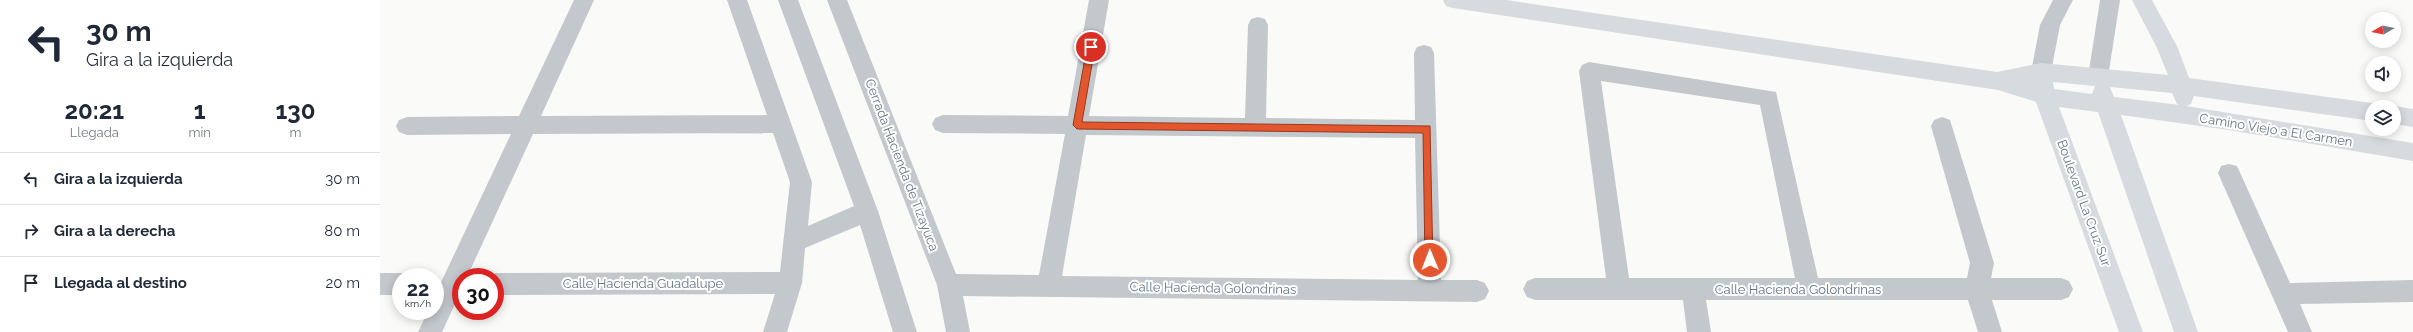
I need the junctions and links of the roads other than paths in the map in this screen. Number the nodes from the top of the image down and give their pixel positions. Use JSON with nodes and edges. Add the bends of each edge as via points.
{"nodes":[{"id":1,"x":584,"y":0,"type":"edge"},
{"id":2,"x":737,"y":0,"type":"edge"},
{"id":3,"x":788,"y":0,"type":"edge"},
{"id":4,"x":837,"y":0,"type":"edge"},
{"id":5,"x":1099,"y":0,"type":"edge"},
{"id":6,"x":1453,"y":0,"type":"edge"},
{"id":7,"x":2063,"y":0,"type":"edge"},
{"id":8,"x":2110,"y":0,"type":"edge"},
{"id":9,"x":2142,"y":0,"type":"edge"},
{"id":10,"x":1258,"y":25,"type":"dead end"},
{"id":11,"x":1424,"y":53,"type":"dead end"},
{"id":12,"x":2041,"y":72,"type":"junction"},
{"id":13,"x":2098,"y":77,"type":"junction"},
{"id":14,"x":1998,"y":81,"type":"junction"},
{"id":15,"x":2182,"y":85,"type":"junction"},
{"id":16,"x":2044,"y":96,"type":"junction"},
{"id":17,"x":2105,"y":104,"type":"junction"},
{"id":18,"x":2365,"y":111,"type":"edge"},
{"id":19,"x":2186,"y":115,"type":"junction"},
{"id":20,"x":2401,"y":116,"type":"edge"},
{"id":21,"x":2413,"y":118,"type":"edge"},
{"id":22,"x":780,"y":124,"type":"junction"},
{"id":23,"x":943,"y":124,"type":"dead end"},
{"id":24,"x":526,"y":125,"type":"junction"},
{"id":25,"x":1077,"y":125,"type":"junction"},
{"id":26,"x":407,"y":126,"type":"dead end"},
{"id":27,"x":1942,"y":126,"type":"dead end"},
{"id":28,"x":1255,"y":127,"type":"junction"},
{"id":29,"x":1427,"y":129,"type":"junction"},
{"id":30,"x":2413,"y":152,"type":"edge"},
{"id":31,"x":2229,"y":173,"type":"dead end"},
{"id":32,"x":867,"y":211,"type":"junction"},
{"id":33,"x":795,"y":242,"type":"junction"},
{"id":34,"x":790,"y":283,"type":"junction"},
{"id":35,"x":380,"y":284,"type":"edge"},
{"id":36,"x":392,"y":284,"type":"edge"},
{"id":37,"x":450,"y":284,"type":"edge"},
{"id":38,"x":504,"y":284,"type":"edge"},
{"id":39,"x":949,"y":285,"type":"junction"},
{"id":40,"x":1049,"y":286,"type":"junction"},
{"id":41,"x":1809,"y":288,"type":"junction"},
{"id":42,"x":1977,"y":288,"type":"junction"},
{"id":43,"x":1535,"y":289,"type":"dead end"},
{"id":44,"x":1620,"y":289,"type":"junction"},
{"id":45,"x":1693,"y":289,"type":"junction"},
{"id":46,"x":2061,"y":289,"type":"dead end"},
{"id":47,"x":1430,"y":290,"type":"junction"},
{"id":48,"x":1476,"y":291,"type":"dead end"},
{"id":49,"x":2413,"y":291,"type":"edge"},
{"id":50,"x":2284,"y":294,"type":"junction"},
{"id":51,"x":430,"y":332,"type":"edge"},
{"id":52,"x":775,"y":332,"type":"edge"},
{"id":53,"x":905,"y":332,"type":"edge"},
{"id":54,"x":958,"y":332,"type":"edge"},
{"id":55,"x":1699,"y":332,"type":"edge"},
{"id":56,"x":1990,"y":332,"type":"edge"},
{"id":57,"x":2131,"y":332,"type":"edge"},
{"id":58,"x":2186,"y":332,"type":"edge"},
{"id":59,"x":2300,"y":332,"type":"edge"}],
"edges":[{"from":1,"to":24,"type":"street"},
{"from":2,"to":22,"type":"street"},
{"from":3,"to":32,"type":"street"},
{"from":4,"to":39,"type":"street","name":"Cerrada Hacienda de Tizayuca"},
{"from":5,"to":25,"type":"street"},
{"from":6,"to":14,"type":"street"},
{"from":7,"to":12,"type":"street","via":[[2050,25]]},
{"from":8,"to":13,"type":"street"},
{"from":9,"to":15,"type":"street","via":[[2168,49]]},
{"from":10,"to":28,"type":"street"},
{"from":11,"to":29,"type":"street"},
{"from":12,"to":13,"type":"street"},
{"from":12,"to":14,"type":"street"},
{"from":12,"to":16,"type":"street","name":"Boulevard La Cruz Sur"},
{"from":13,"to":15,"type":"street"},
{"from":13,"to":17,"type":"street"},
{"from":14,"to":16,"type":"street","name":"Camino Viejo a El Carmen"},
{"from":15,"to":18,"type":"street"},
{"from":15,"to":19,"type":"street"},
{"from":16,"to":17,"type":"street","name":"Camino Viejo a El Carmen"},
{"from":16,"to":57,"type":"street","name":"Boulevard La Cruz Sur"},
{"from":17,"to":19,"type":"street","name":"Camino Viejo a El Carmen"},
{"from":17,"to":58,"type":"street"},
{"from":19,"to":30,"type":"street","name":"Camino Viejo a El Carmen"},
{"from":20,"to":21,"type":"street"},
{"from":22,"to":24,"type":"street"},
{"from":22,"to":33,"type":"street","via":[[801,182]]},
{"from":23,"to":25,"type":"street"},
{"from":24,"to":26,"type":"street"},
{"from":24,"to":37,"type":"street"},
{"from":25,"to":28,"type":"street"},
{"from":25,"to":40,"type":"street"},
{"from":27,"to":42,"type":"street","via":[[1982,263]]},
{"from":28,"to":29,"type":"street"},
{"from":29,"to":47,"type":"street"},
{"from":31,"to":50,"type":"street"},
{"from":32,"to":33,"type":"street"},
{"from":32,"to":53,"type":"street"},
{"from":33,"to":34,"type":"street"},
{"from":34,"to":38,"type":"street","name":"Calle Hacienda Guadalupe"},
{"from":34,"to":52,"type":"street"},
{"from":35,"to":36,"type":"street"},
{"from":37,"to":51,"type":"street"},
{"from":39,"to":40,"type":"street","name":"Calle Hacienda Golondrinas"},
{"from":39,"to":54,"type":"street","name":"Cerrada Hacienda de Tizayuca"},
{"from":40,"to":47,"type":"street","name":"Calle Hacienda Golondrinas"},
{"from":41,"to":42,"type":"street","name":"Calle Hacienda Golondrinas"},
{"from":41,"to":44,"type":"street","via":[[1769,98],[1589,71]]},
{"from":41,"to":45,"type":"street","name":"Calle Hacienda Golondrinas"},
{"from":42,"to":46,"type":"street","name":"Calle Hacienda Golondrinas"},
{"from":42,"to":56,"type":"street"},
{"from":43,"to":44,"type":"street","name":"Calle Hacienda Golondrinas"},
{"from":44,"to":45,"type":"street","name":"Calle Hacienda Golondrinas"},
{"from":45,"to":55,"type":"street"},
{"from":47,"to":48,"type":"street","name":"Calle Hacienda Golondrinas"},
{"from":49,"to":50,"type":"street"},
{"from":50,"to":59,"type":"street"}]}
